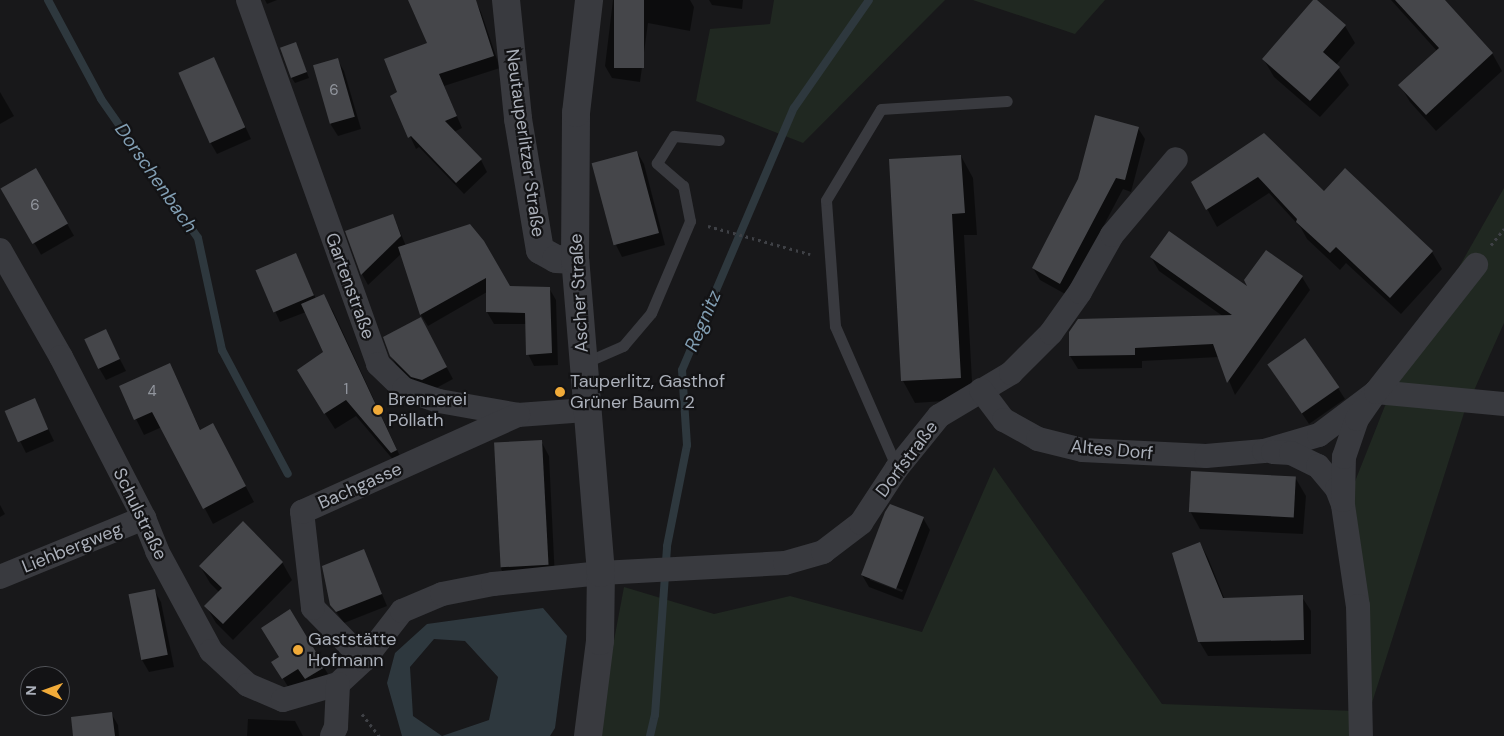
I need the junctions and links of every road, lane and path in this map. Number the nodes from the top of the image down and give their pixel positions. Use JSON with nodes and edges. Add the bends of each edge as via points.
{"nodes":[{"id":1,"x":248,"y":0,"type":"edge"},
{"id":2,"x":506,"y":0,"type":"edge"},
{"id":3,"x":589,"y":0,"type":"edge"},
{"id":4,"x":1007,"y":102,"type":"dead end"},
{"id":5,"x":718,"y":140,"type":"dead end"},
{"id":6,"x":1176,"y":159,"type":"dead end"},
{"id":7,"x":711,"y":227,"type":"dead end"},
{"id":8,"x":0,"y":250,"type":"edge"},
{"id":9,"x":574,"y":260,"type":"junction"},
{"id":10,"x":831,"y":260,"type":"junction"},
{"id":11,"x":1476,"y":265,"type":"dead end"},
{"id":12,"x":583,"y":364,"type":"junction"},
{"id":13,"x":981,"y":390,"type":"junction"},
{"id":14,"x":1376,"y":392,"type":"junction"},
{"id":15,"x":1504,"y":404,"type":"edge"},
{"id":16,"x":586,"y":410,"type":"junction"},
{"id":17,"x":518,"y":415,"type":"junction"},
{"id":18,"x":1264,"y":451,"type":"junction"},
{"id":19,"x":897,"y":468,"type":"junction"},
{"id":20,"x":1343,"y":504,"type":"junction"},
{"id":21,"x":144,"y":518,"type":"junction"},
{"id":22,"x":601,"y":573,"type":"junction"},
{"id":23,"x":0,"y":577,"type":"edge"},
{"id":24,"x":364,"y":660,"type":"junction"},
{"id":25,"x":338,"y":684,"type":"junction"},
{"id":26,"x":332,"y":736,"type":"edge"},
{"id":27,"x":588,"y":736,"type":"edge"},
{"id":28,"x":1361,"y":736,"type":"edge"}],
"edges":[{"from":1,"to":17,"type":"street","name":"Gartenstraße","via":[[378,364],[404,389],[439,401]]},
{"from":2,"to":9,"type":"street","name":"Neutauperlitzer Straße","via":[[518,119],[540,250],[556,259]]},
{"from":3,"to":9,"type":"street","name":"Ascher Straße","via":[[576,113]]},
{"from":4,"to":10,"type":"lane","via":[[881,109],[826,200]]},
{"from":5,"to":12,"type":"lane","via":[[674,136],[657,163],[683,186],[690,221],[651,313],[624,346]]},
{"from":6,"to":13,"type":"street","name":"Dorfstraße","via":[[1112,235],[1080,292],[1050,333],[1011,374]]},
{"from":7,"to":10,"type":"path"},
{"from":8,"to":21,"type":"street","name":"Schulstraße","via":[[61,357]]},
{"from":9,"to":12,"type":"street","name":"Ascher Straße"},
{"from":10,"to":19,"type":"lane","via":[[836,326]]},
{"from":11,"to":14,"type":"street","name":"Altes Dorf"},
{"from":12,"to":16,"type":"street","name":"Ascher Straße"},
{"from":13,"to":18,"type":"street","name":"Altes Dorf","via":[[1004,420],[1016,428],[1038,439],[1082,450],[1206,456]]},
{"from":13,"to":19,"type":"street","name":"Dorfstraße","via":[[939,416]]},
{"from":14,"to":15,"type":"street"},
{"from":14,"to":18,"type":"street","name":"Altes Dorf","via":[[1319,435]]},
{"from":14,"to":20,"type":"street","name":"Altes Dorf","via":[[1358,419],[1344,457]]},
{"from":16,"to":17,"type":"street","name":"Gartenstraße"},
{"from":16,"to":22,"type":"street","name":"Ascher Straße"},
{"from":17,"to":24,"type":"street","name":"Bachgasse","via":[[302,512],[313,608]]},
{"from":18,"to":20,"type":"street","name":"Altes Dorf","via":[[1290,453],[1318,466],[1337,489]]},
{"from":19,"to":22,"type":"street","name":"Dorfstraße","via":[[861,523],[823,552],[785,563]]},
{"from":20,"to":28,"type":"street","name":"Altes Dorf","via":[[1358,606]]},
{"from":21,"to":23,"type":"street","name":"Liehbergweg"},
{"from":21,"to":25,"type":"street","name":"Schulstraße","via":[[157,551],[211,651],[248,685],[283,700]]},
{"from":22,"to":24,"type":"street","via":[[493,584],[442,594],[402,611]]},
{"from":22,"to":27,"type":"street","name":"Ascher Straße","via":[[600,641]]},
{"from":24,"to":25,"type":"street"},
{"from":25,"to":26,"type":"street","via":[[336,727]]}]}
